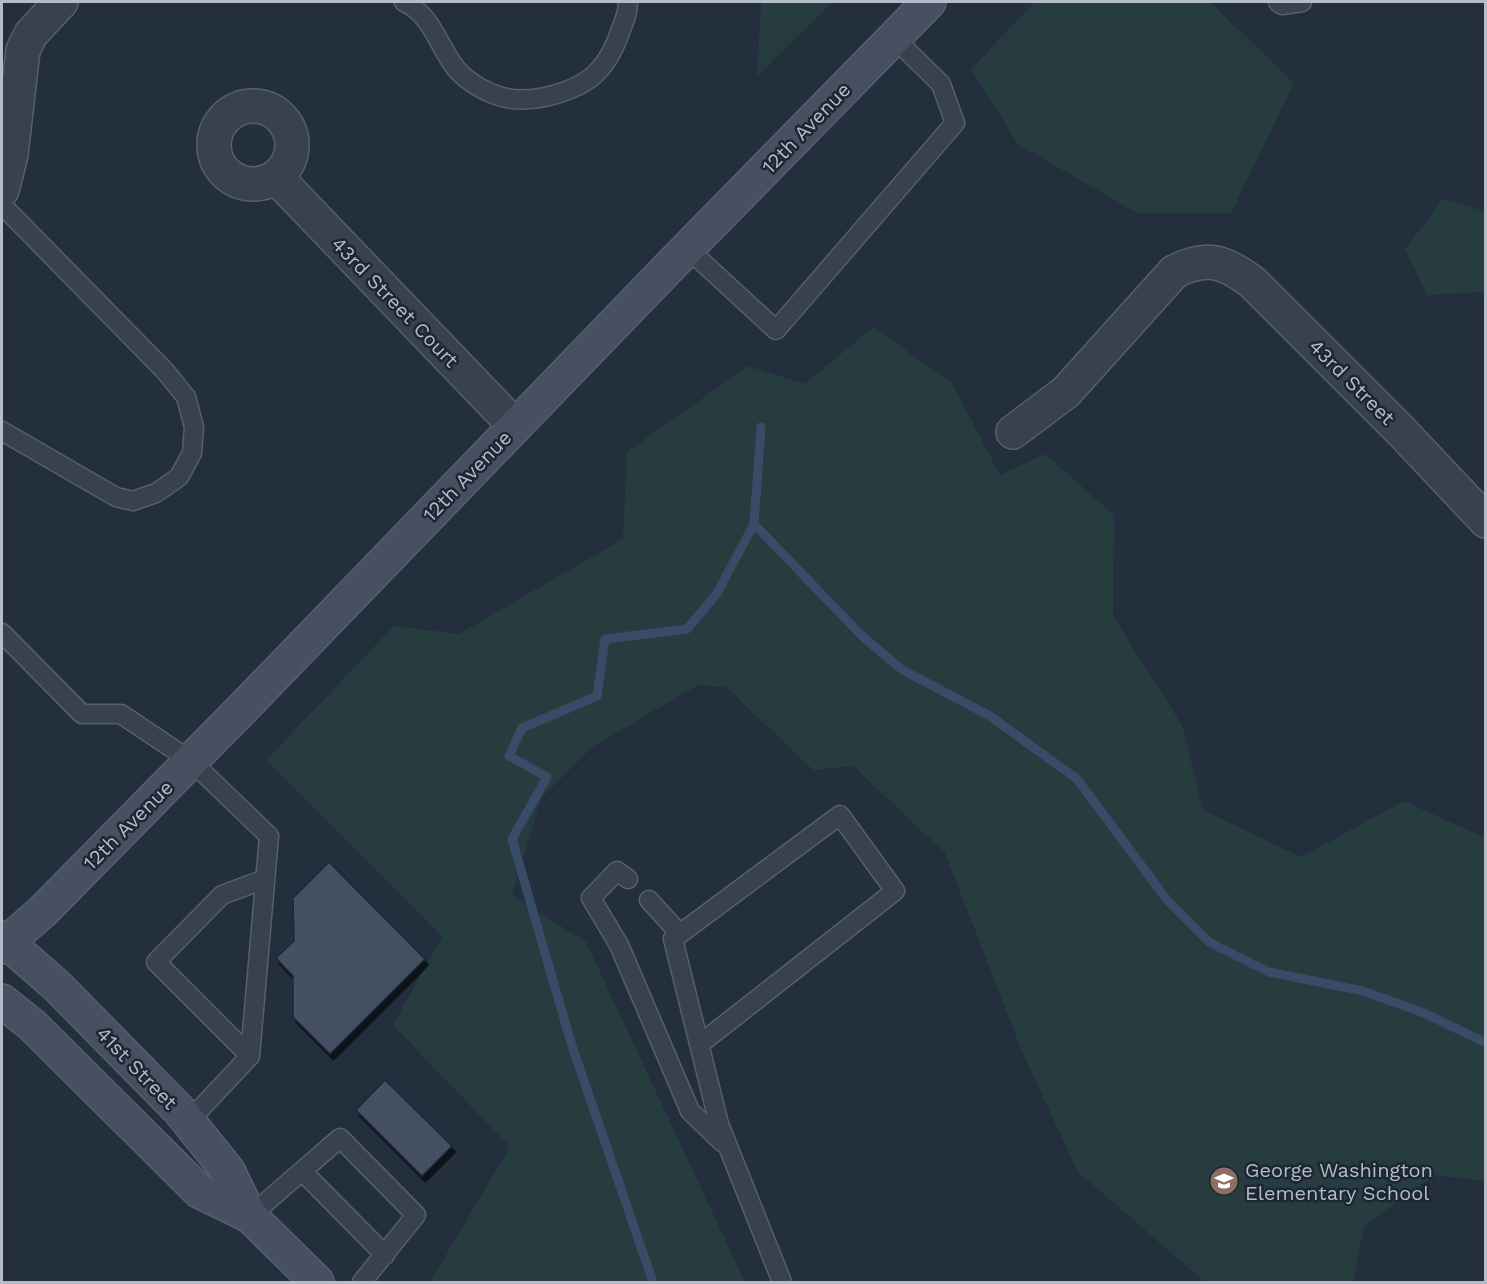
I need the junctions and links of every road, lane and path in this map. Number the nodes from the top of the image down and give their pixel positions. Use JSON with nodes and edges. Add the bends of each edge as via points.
{"nodes":[{"id":1,"x":61,"y":2,"type":"edge"},
{"id":2,"x":404,"y":2,"type":"edge"},
{"id":3,"x":628,"y":2,"type":"edge"},
{"id":4,"x":929,"y":2,"type":"edge"},
{"id":5,"x":1302,"y":2,"type":"edge"},
{"id":6,"x":1280,"y":3,"type":"edge"},
{"id":7,"x":894,"y":38,"type":"junction"},
{"id":8,"x":276,"y":177,"type":"dead end"},
{"id":9,"x":2,"y":190,"type":"edge"},
{"id":10,"x":2,"y":205,"type":"edge"},
{"id":11,"x":687,"y":248,"type":"junction"},
{"id":12,"x":515,"y":426,"type":"junction"},
{"id":13,"x":1013,"y":432,"type":"dead end"},
{"id":14,"x":3,"y":433,"type":"edge"},
{"id":15,"x":1485,"y":520,"type":"edge"},
{"id":16,"x":2,"y":633,"type":"edge"},
{"id":17,"x":191,"y":761,"type":"junction"},
{"id":18,"x":265,"y":879,"type":"junction"},
{"id":19,"x":628,"y":879,"type":"dead end"},
{"id":20,"x":649,"y":900,"type":"dead end"},
{"id":21,"x":680,"y":934,"type":"junction"},
{"id":22,"x":3,"y":942,"type":"edge"},
{"id":23,"x":2,"y":1001,"type":"edge"},
{"id":24,"x":700,"y":1044,"type":"junction"},
{"id":25,"x":250,"y":1056,"type":"junction"},
{"id":26,"x":188,"y":1122,"type":"junction"},
{"id":27,"x":728,"y":1147,"type":"junction"},
{"id":28,"x":302,"y":1171,"type":"junction"},
{"id":29,"x":250,"y":1216,"type":"junction"},
{"id":30,"x":385,"y":1255,"type":"junction"},
{"id":31,"x":318,"y":1282,"type":"edge"},
{"id":32,"x":362,"y":1282,"type":"edge"},
{"id":33,"x":782,"y":1282,"type":"edge"}],
"edges":[{"from":1,"to":9,"type":"street","via":[[31,34],[23,50],[11,155]]},
{"from":2,"to":3,"type":"lane","via":[[414,6],[436,33],[455,67],[474,84],[512,100],[531,100],[570,92],[593,77],[614,52]]},
{"from":4,"to":7,"type":"street","name":"12th Avenue"},
{"from":5,"to":6,"type":"lane"},
{"from":7,"to":11,"type":"street","name":"12th Avenue"},
{"from":7,"to":11,"type":"lane","via":[[941,84],[955,123],[776,330]]},
{"from":8,"to":12,"type":"street","name":"43rd Street Court"},
{"from":10,"to":14,"type":"lane","via":[[172,380],[186,397],[194,427],[192,453],[179,477],[156,493],[133,501],[116,497]]},
{"from":11,"to":12,"type":"street","name":"12th Avenue"},
{"from":12,"to":17,"type":"street","name":"12th Avenue"},
{"from":13,"to":15,"type":"street","name":"43rd Street","via":[[1066,392],[1174,272],[1207,261],[1235,269],[1252,282]]},
{"from":16,"to":17,"type":"lane","via":[[82,714],[121,714]]},
{"from":17,"to":18,"type":"lane","via":[[269,836]]},
{"from":17,"to":22,"type":"street","name":"12th Avenue","via":[[43,911]]},
{"from":18,"to":25,"type":"lane"},
{"from":18,"to":25,"type":"lane","via":[[222,895],[156,962]]},
{"from":19,"to":27,"type":"lane","via":[[617,872],[591,898],[619,945],[690,1111]]},
{"from":20,"to":21,"type":"lane"},
{"from":21,"to":24,"type":"lane","via":[[673,939]]},
{"from":21,"to":24,"type":"lane","via":[[840,814],[895,891]]},
{"from":22,"to":26,"type":"street","name":"41st Street","via":[[57,986]]},
{"from":23,"to":29,"type":"street","name":"41st Street","via":[[32,1025],[199,1191]]},
{"from":24,"to":27,"type":"lane"},
{"from":25,"to":26,"type":"lane"},
{"from":26,"to":29,"type":"street","name":"41st Street","via":[[228,1171]]},
{"from":27,"to":33,"type":"lane"},
{"from":28,"to":29,"type":"lane"},
{"from":28,"to":30,"type":"lane"},
{"from":28,"to":30,"type":"lane","via":[[340,1138],[378,1185],[416,1215]]},
{"from":29,"to":31,"type":"street","name":"41st Street"},
{"from":30,"to":32,"type":"lane"}]}
